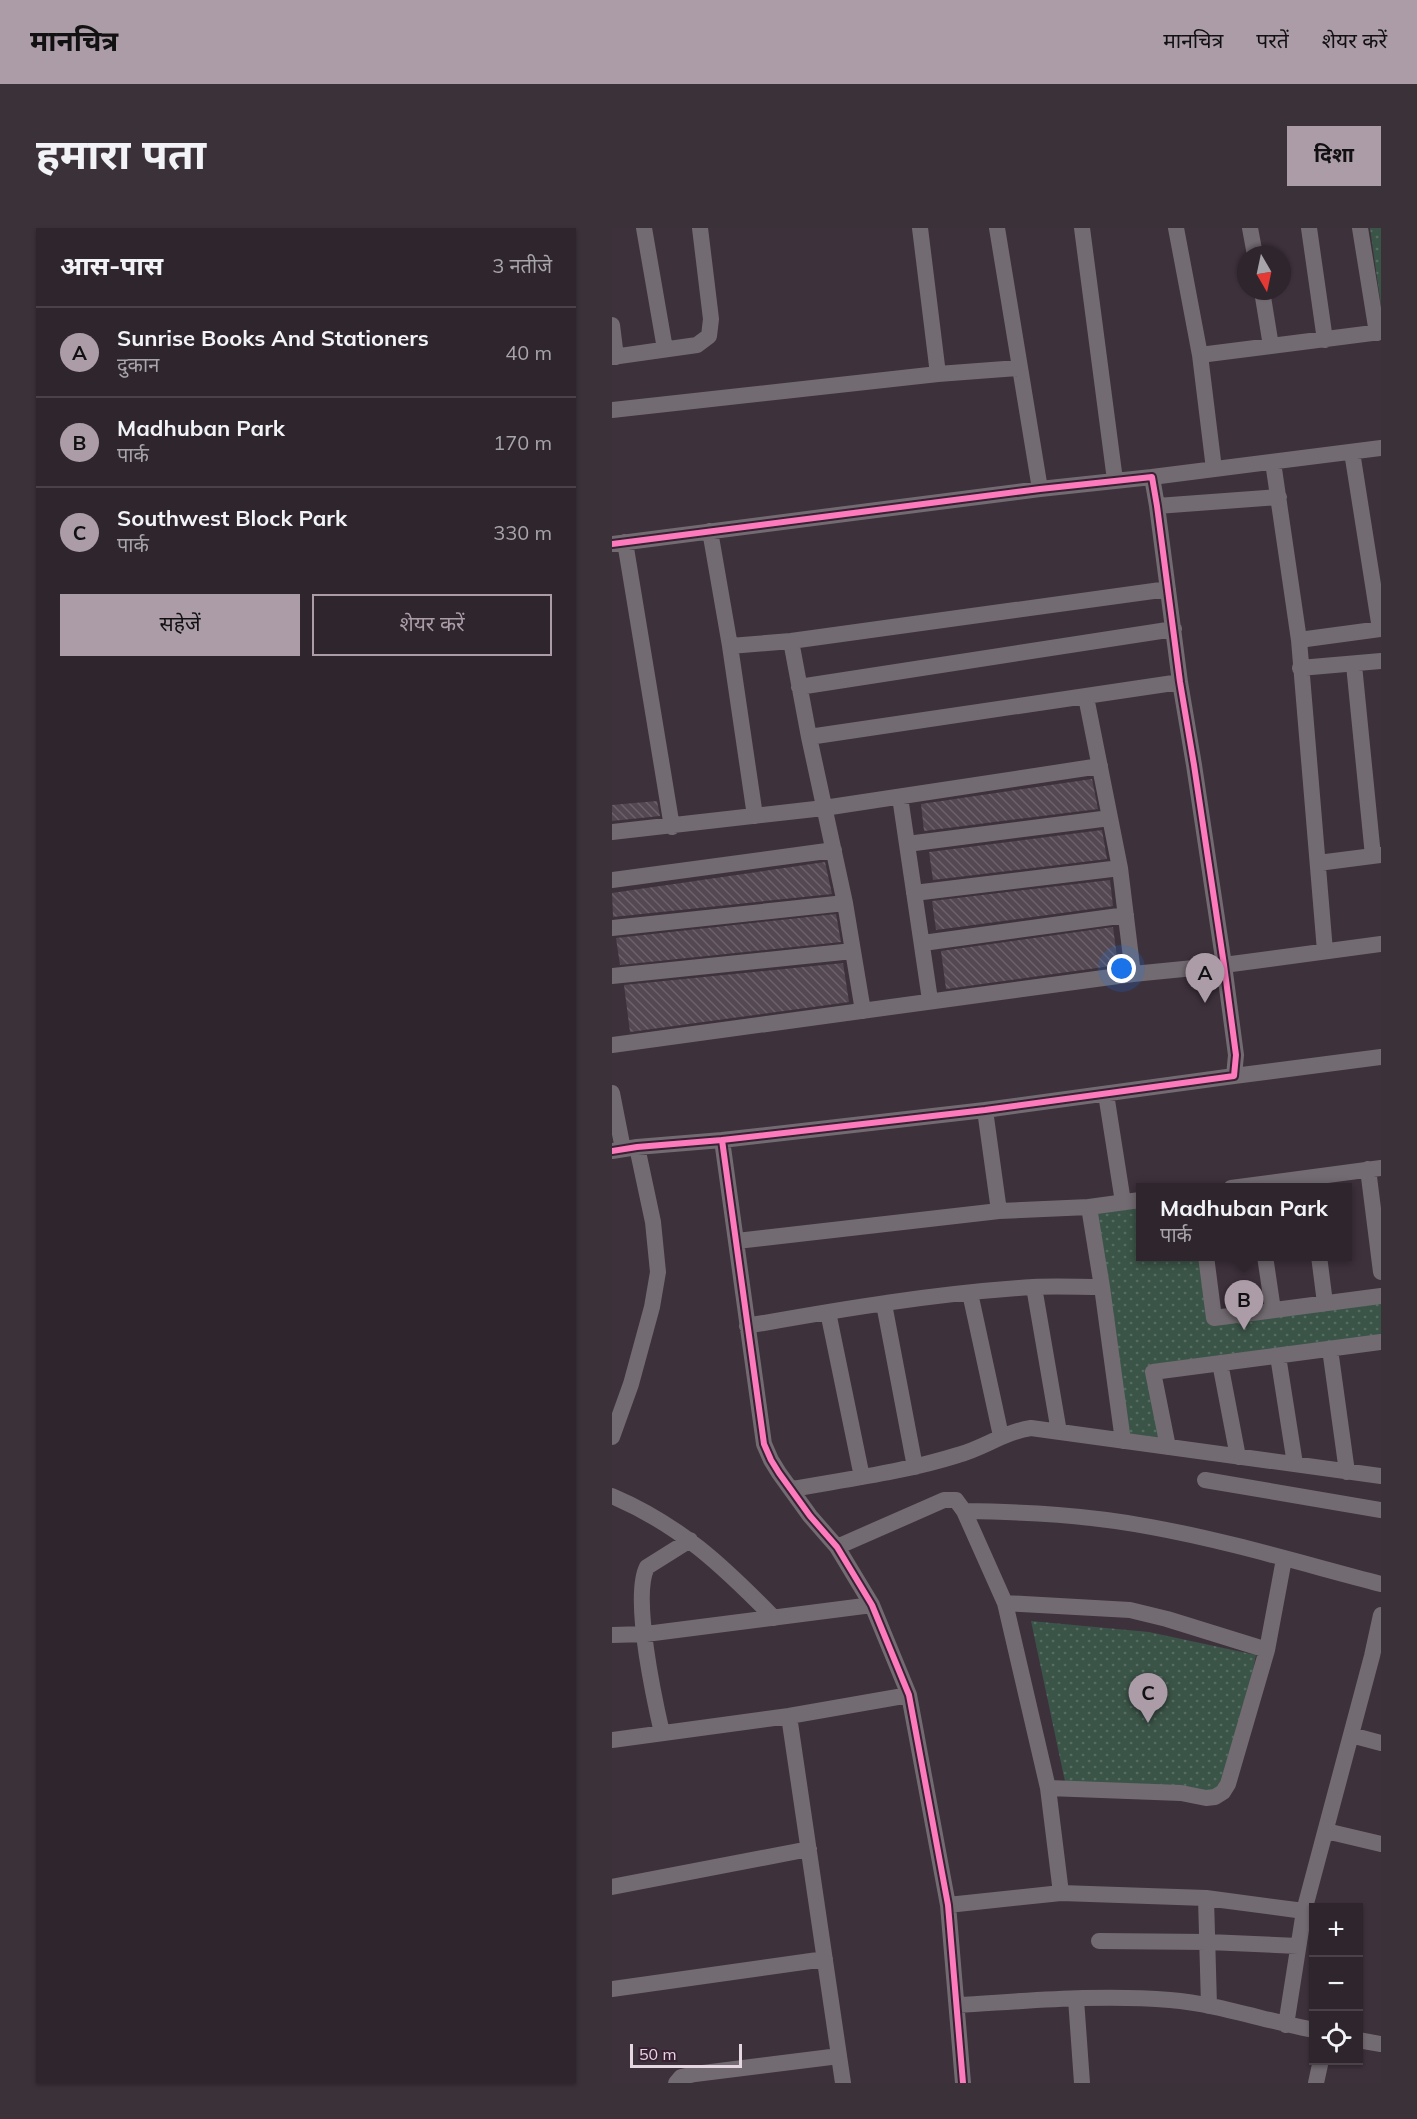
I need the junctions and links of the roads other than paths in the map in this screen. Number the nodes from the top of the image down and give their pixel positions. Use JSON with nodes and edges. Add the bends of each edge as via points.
{"nodes":[{"id":1,"x":644,"y":228,"type":"edge"},
{"id":2,"x":700,"y":228,"type":"edge"},
{"id":3,"x":920,"y":228,"type":"edge"},
{"id":4,"x":997,"y":228,"type":"edge"},
{"id":5,"x":1082,"y":228,"type":"edge"},
{"id":6,"x":1176,"y":228,"type":"edge"},
{"id":7,"x":1251,"y":228,"type":"edge"},
{"id":8,"x":1309,"y":228,"type":"edge"},
{"id":9,"x":1360,"y":228,"type":"edge"},
{"id":10,"x":1254,"y":246,"type":"edge"},
{"id":11,"x":1263,"y":300,"type":"edge"},
{"id":12,"x":612,"y":325,"type":"edge"},
{"id":13,"x":1379,"y":333,"type":"edge"},
{"id":14,"x":1324,"y":339,"type":"junction"},
{"id":15,"x":1271,"y":346,"type":"junction"},
{"id":16,"x":665,"y":350,"type":"junction"},
{"id":17,"x":1200,"y":355,"type":"junction"},
{"id":18,"x":614,"y":357,"type":"edge"},
{"id":19,"x":1018,"y":368,"type":"junction"},
{"id":20,"x":938,"y":374,"type":"junction"},
{"id":21,"x":612,"y":410,"type":"edge"},
{"id":22,"x":1381,"y":448,"type":"edge"},
{"id":23,"x":1352,"y":452,"type":"junction"},
{"id":24,"x":1273,"y":462,"type":"junction"},
{"id":25,"x":1214,"y":469,"type":"junction"},
{"id":26,"x":1152,"y":477,"type":"junction"},
{"id":27,"x":1115,"y":480,"type":"junction"},
{"id":28,"x":1040,"y":489,"type":"junction"},
{"id":29,"x":1279,"y":497,"type":"junction"},
{"id":30,"x":1157,"y":506,"type":"junction"},
{"id":31,"x":710,"y":531,"type":"junction"},
{"id":32,"x":619,"y":543,"type":"edge"},
{"id":33,"x":1168,"y":589,"type":"junction"},
{"id":34,"x":1173,"y":629,"type":"junction"},
{"id":35,"x":1380,"y":629,"type":"edge"},
{"id":36,"x":1299,"y":640,"type":"junction"},
{"id":37,"x":791,"y":641,"type":"junction"},
{"id":38,"x":730,"y":645,"type":"junction"},
{"id":39,"x":1381,"y":662,"type":"edge"},
{"id":40,"x":1354,"y":665,"type":"junction"},
{"id":41,"x":1300,"y":668,"type":"junction"},
{"id":42,"x":1180,"y":682,"type":"junction"},
{"id":43,"x":799,"y":687,"type":"junction"},
{"id":44,"x":1086,"y":697,"type":"junction"},
{"id":45,"x":809,"y":737,"type":"junction"},
{"id":46,"x":1100,"y":766,"type":"junction"},
{"id":47,"x":900,"y":797,"type":"junction"},
{"id":48,"x":824,"y":808,"type":"junction"},
{"id":49,"x":755,"y":816,"type":"junction"},
{"id":50,"x":1110,"y":818,"type":"junction"},
{"id":51,"x":672,"y":826,"type":"junction"},
{"id":52,"x":612,"y":832,"type":"edge"},
{"id":53,"x":907,"y":844,"type":"junction"},
{"id":54,"x":834,"y":850,"type":"junction"},
{"id":55,"x":1377,"y":856,"type":"edge"},
{"id":56,"x":1318,"y":863,"type":"junction"},
{"id":57,"x":1120,"y":868,"type":"junction"},
{"id":58,"x":612,"y":880,"type":"edge"},
{"id":59,"x":914,"y":893,"type":"junction"},
{"id":60,"x":845,"y":903,"type":"junction"},
{"id":61,"x":1126,"y":915,"type":"junction"},
{"id":62,"x":612,"y":928,"type":"edge"},
{"id":63,"x":923,"y":943,"type":"junction"},
{"id":64,"x":1381,"y":944,"type":"edge"},
{"id":65,"x":853,"y":951,"type":"junction"},
{"id":66,"x":1325,"y":951,"type":"junction"},
{"id":67,"x":1224,"y":965,"type":"junction"},
{"id":68,"x":1133,"y":974,"type":"junction"},
{"id":69,"x":612,"y":976,"type":"edge"},
{"id":70,"x":930,"y":1000,"type":"junction"},
{"id":71,"x":863,"y":1011,"type":"junction"},
{"id":72,"x":612,"y":1045,"type":"edge"},
{"id":73,"x":1381,"y":1057,"type":"edge"},
{"id":74,"x":1234,"y":1076,"type":"junction"},
{"id":75,"x":612,"y":1094,"type":"edge"},
{"id":76,"x":1106,"y":1094,"type":"junction"},
{"id":77,"x":986,"y":1110,"type":"junction"},
{"id":78,"x":722,"y":1140,"type":"junction"},
{"id":79,"x":624,"y":1149,"type":"edge"},
{"id":80,"x":1375,"y":1168,"type":"edge"},
{"id":81,"x":1309,"y":1182,"type":"edge"},
{"id":82,"x":1136,"y":1200,"type":"edge"},
{"id":83,"x":1123,"y":1202,"type":"junction"},
{"id":84,"x":1089,"y":1207,"type":"junction"},
{"id":85,"x":999,"y":1211,"type":"junction"},
{"id":86,"x":736,"y":1241,"type":"junction"},
{"id":87,"x":1207,"y":1261,"type":"edge"},
{"id":88,"x":1266,"y":1261,"type":"edge"},
{"id":89,"x":1320,"y":1261,"type":"edge"},
{"id":90,"x":1381,"y":1267,"type":"edge"},
{"id":91,"x":1034,"y":1287,"type":"junction"},
{"id":92,"x":1102,"y":1287,"type":"junction"},
{"id":93,"x":970,"y":1293,"type":"junction"},
{"id":94,"x":1381,"y":1296,"type":"edge"},
{"id":95,"x":1326,"y":1303,"type":"junction"},
{"id":96,"x":884,"y":1304,"type":"junction"},
{"id":97,"x":1273,"y":1310,"type":"junction"},
{"id":98,"x":828,"y":1312,"type":"junction"},
{"id":99,"x":747,"y":1326,"type":"junction"},
{"id":100,"x":1381,"y":1342,"type":"edge"},
{"id":101,"x":1330,"y":1348,"type":"junction"},
{"id":102,"x":1278,"y":1356,"type":"junction"},
{"id":103,"x":1220,"y":1363,"type":"junction"},
{"id":104,"x":1059,"y":1432,"type":"junction"},
{"id":105,"x":1001,"y":1436,"type":"junction"},
{"id":106,"x":612,"y":1437,"type":"edge"},
{"id":107,"x":1123,"y":1441,"type":"junction"},
{"id":108,"x":1167,"y":1447,"type":"junction"},
{"id":109,"x":1238,"y":1456,"type":"junction"},
{"id":110,"x":1295,"y":1464,"type":"junction"},
{"id":111,"x":915,"y":1467,"type":"junction"},
{"id":112,"x":1347,"y":1472,"type":"junction"},
{"id":113,"x":1381,"y":1476,"type":"edge"},
{"id":114,"x":862,"y":1477,"type":"junction"},
{"id":115,"x":1205,"y":1480,"type":"dead end"},
{"id":116,"x":792,"y":1489,"type":"junction"},
{"id":117,"x":612,"y":1496,"type":"edge"},
{"id":118,"x":1381,"y":1510,"type":"edge"},
{"id":119,"x":964,"y":1511,"type":"junction"},
{"id":120,"x":690,"y":1540,"type":"junction"},
{"id":121,"x":837,"y":1547,"type":"junction"},
{"id":122,"x":1284,"y":1559,"type":"junction"},
{"id":123,"x":1381,"y":1584,"type":"edge"},
{"id":124,"x":1005,"y":1603,"type":"junction"},
{"id":125,"x":872,"y":1605,"type":"junction"},
{"id":126,"x":1381,"y":1615,"type":"edge"},
{"id":127,"x":774,"y":1618,"type":"junction"},
{"id":128,"x":646,"y":1634,"type":"junction"},
{"id":129,"x":612,"y":1635,"type":"edge"},
{"id":130,"x":1267,"y":1650,"type":"junction"},
{"id":131,"x":1377,"y":1657,"type":"edge"},
{"id":132,"x":909,"y":1695,"type":"junction"},
{"id":133,"x":789,"y":1716,"type":"junction"},
{"id":134,"x":662,"y":1733,"type":"junction"},
{"id":135,"x":1351,"y":1735,"type":"junction"},
{"id":136,"x":612,"y":1740,"type":"edge"},
{"id":137,"x":1381,"y":1743,"type":"edge"},
{"id":138,"x":1048,"y":1788,"type":"junction"},
{"id":139,"x":1326,"y":1830,"type":"junction"},
{"id":140,"x":1381,"y":1844,"type":"edge"},
{"id":141,"x":809,"y":1849,"type":"junction"},
{"id":142,"x":612,"y":1887,"type":"edge"},
{"id":143,"x":1061,"y":1893,"type":"junction"},
{"id":144,"x":1206,"y":1898,"type":"junction"},
{"id":145,"x":948,"y":1905,"type":"junction"},
{"id":146,"x":1304,"y":1911,"type":"junction"},
{"id":147,"x":1098,"y":1941,"type":"dead end"},
{"id":148,"x":1208,"y":1942,"type":"junction"},
{"id":149,"x":1298,"y":1946,"type":"junction"},
{"id":150,"x":825,"y":1959,"type":"junction"},
{"id":151,"x":612,"y":1989,"type":"edge"},
{"id":152,"x":1076,"y":1999,"type":"junction"},
{"id":153,"x":958,"y":2005,"type":"junction"},
{"id":154,"x":1209,"y":2006,"type":"junction"},
{"id":155,"x":1286,"y":2025,"type":"junction"},
{"id":156,"x":1309,"y":2029,"type":"edge"},
{"id":157,"x":1363,"y":2041,"type":"edge"},
{"id":158,"x":1381,"y":2044,"type":"edge"},
{"id":159,"x":839,"y":2056,"type":"junction"},
{"id":160,"x":1320,"y":2065,"type":"edge"},
{"id":161,"x":676,"y":2083,"type":"edge"},
{"id":162,"x":843,"y":2083,"type":"edge"},
{"id":163,"x":963,"y":2083,"type":"edge"},
{"id":164,"x":1082,"y":2083,"type":"edge"},
{"id":165,"x":1316,"y":2083,"type":"edge"}],
"edges":[{"from":1,"to":16,"type":"street"},
{"from":2,"to":16,"type":"street","via":[[709,336],[697,345]]},
{"from":3,"to":20,"type":"street"},
{"from":4,"to":19,"type":"street"},
{"from":5,"to":27,"type":"street"},
{"from":6,"to":17,"type":"street"},
{"from":7,"to":10,"type":"street"},
{"from":8,"to":14,"type":"street"},
{"from":9,"to":13,"type":"street"},
{"from":11,"to":15,"type":"street"},
{"from":12,"to":18,"type":"street"},
{"from":13,"to":14,"type":"street"},
{"from":14,"to":15,"type":"street"},
{"from":15,"to":17,"type":"street"},
{"from":16,"to":18,"type":"street"},
{"from":17,"to":25,"type":"street"},
{"from":19,"to":20,"type":"street"},
{"from":19,"to":28,"type":"street"},
{"from":20,"to":21,"type":"street"},
{"from":22,"to":23,"type":"street"},
{"from":23,"to":24,"type":"street"},
{"from":23,"to":35,"type":"street"},
{"from":24,"to":25,"type":"street"},
{"from":24,"to":29,"type":"street"},
{"from":25,"to":26,"type":"street"},
{"from":26,"to":27,"type":"street"},
{"from":26,"to":30,"type":"street"},
{"from":27,"to":28,"type":"street"},
{"from":28,"to":31,"type":"street"},
{"from":29,"to":30,"type":"street"},
{"from":29,"to":36,"type":"street"},
{"from":30,"to":33,"type":"street"},
{"from":31,"to":32,"type":"street"},
{"from":31,"to":38,"type":"street"},
{"from":32,"to":51,"type":"street"},
{"from":33,"to":34,"type":"street"},
{"from":33,"to":37,"type":"street"},
{"from":34,"to":42,"type":"street"},
{"from":34,"to":43,"type":"street"},
{"from":35,"to":36,"type":"street"},
{"from":36,"to":41,"type":"street"},
{"from":37,"to":38,"type":"street"},
{"from":37,"to":43,"type":"street"},
{"from":38,"to":49,"type":"street"},
{"from":39,"to":40,"type":"street"},
{"from":40,"to":41,"type":"street"},
{"from":40,"to":55,"type":"street"},
{"from":41,"to":56,"type":"street"},
{"from":42,"to":44,"type":"street"},
{"from":42,"to":67,"type":"street"},
{"from":43,"to":45,"type":"street"},
{"from":44,"to":45,"type":"street"},
{"from":44,"to":46,"type":"street"},
{"from":45,"to":48,"type":"street"},
{"from":46,"to":47,"type":"street"},
{"from":46,"to":50,"type":"street"},
{"from":47,"to":48,"type":"street"},
{"from":47,"to":53,"type":"street"},
{"from":48,"to":49,"type":"street"},
{"from":48,"to":54,"type":"street"},
{"from":49,"to":51,"type":"street"},
{"from":50,"to":53,"type":"street"},
{"from":50,"to":57,"type":"street"},
{"from":51,"to":52,"type":"street"},
{"from":53,"to":59,"type":"street"},
{"from":54,"to":58,"type":"street"},
{"from":54,"to":60,"type":"street"},
{"from":55,"to":56,"type":"street"},
{"from":56,"to":66,"type":"street"},
{"from":57,"to":59,"type":"street"},
{"from":57,"to":61,"type":"street"},
{"from":59,"to":63,"type":"street"},
{"from":60,"to":62,"type":"street"},
{"from":60,"to":65,"type":"street"},
{"from":61,"to":63,"type":"street"},
{"from":61,"to":68,"type":"street"},
{"from":63,"to":70,"type":"street"},
{"from":64,"to":66,"type":"street"},
{"from":65,"to":69,"type":"street"},
{"from":65,"to":71,"type":"street"},
{"from":66,"to":67,"type":"street"},
{"from":67,"to":68,"type":"street"},
{"from":67,"to":74,"type":"street","via":[[1236,1055]]},
{"from":68,"to":70,"type":"street"},
{"from":70,"to":71,"type":"street"},
{"from":71,"to":72,"type":"street"},
{"from":73,"to":74,"type":"street"},
{"from":74,"to":76,"type":"street"},
{"from":75,"to":79,"type":"street"},
{"from":76,"to":77,"type":"street"},
{"from":76,"to":83,"type":"street"},
{"from":77,"to":78,"type":"street"},
{"from":77,"to":85,"type":"street"},
{"from":78,"to":79,"type":"street"},
{"from":78,"to":86,"type":"street"},
{"from":79,"to":106,"type":"street","via":[[653,1222],[658,1272],[631,1384]]},
{"from":80,"to":81,"type":"street"},
{"from":80,"to":90,"type":"street"},
{"from":82,"to":83,"type":"street"},
{"from":83,"to":84,"type":"street"},
{"from":84,"to":85,"type":"street"},
{"from":84,"to":92,"type":"street"},
{"from":85,"to":86,"type":"street"},
{"from":86,"to":99,"type":"street"},
{"from":87,"to":97,"type":"street","via":[[1214,1318]]},
{"from":88,"to":97,"type":"street"},
{"from":89,"to":95,"type":"street"},
{"from":91,"to":92,"type":"street"},
{"from":91,"to":93,"type":"street"},
{"from":91,"to":104,"type":"street"},
{"from":92,"to":107,"type":"street"},
{"from":93,"to":96,"type":"street"},
{"from":93,"to":105,"type":"street"},
{"from":94,"to":95,"type":"street"},
{"from":95,"to":97,"type":"street"},
{"from":96,"to":98,"type":"street"},
{"from":96,"to":111,"type":"street"},
{"from":98,"to":99,"type":"street"},
{"from":98,"to":114,"type":"street"},
{"from":99,"to":116,"type":"street","via":[[764,1444]]},
{"from":100,"to":101,"type":"street"},
{"from":101,"to":102,"type":"street"},
{"from":101,"to":112,"type":"street"},
{"from":102,"to":103,"type":"street"},
{"from":102,"to":110,"type":"street"},
{"from":103,"to":108,"type":"street","via":[[1153,1372]]},
{"from":103,"to":109,"type":"street"},
{"from":104,"to":105,"type":"street","via":[[1031,1428]]},
{"from":104,"to":107,"type":"street"},
{"from":105,"to":111,"type":"street","via":[[978,1448]]},
{"from":107,"to":108,"type":"street"},
{"from":108,"to":109,"type":"street"},
{"from":109,"to":110,"type":"street"},
{"from":110,"to":112,"type":"street"},
{"from":111,"to":114,"type":"street"},
{"from":112,"to":113,"type":"street"},
{"from":114,"to":116,"type":"street"},
{"from":115,"to":118,"type":"street"},
{"from":116,"to":121,"type":"street"},
{"from":117,"to":120,"type":"street","via":[[659,1519]]},
{"from":119,"to":121,"type":"street","via":[[956,1500],[944,1500]]},
{"from":119,"to":122,"type":"street","via":[[1045,1513],[1117,1521]]},
{"from":119,"to":124,"type":"street"},
{"from":120,"to":127,"type":"street"},
{"from":120,"to":128,"type":"street","via":[[647,1567],[641,1588]]},
{"from":121,"to":125,"type":"street"},
{"from":122,"to":123,"type":"street"},
{"from":122,"to":130,"type":"street"},
{"from":124,"to":130,"type":"street","via":[[1130,1610]]},
{"from":124,"to":138,"type":"street"},
{"from":125,"to":127,"type":"street"},
{"from":125,"to":132,"type":"street"},
{"from":126,"to":131,"type":"street"},
{"from":127,"to":128,"type":"street"},
{"from":128,"to":129,"type":"street"},
{"from":128,"to":134,"type":"street"},
{"from":130,"to":138,"type":"street","via":[[1223,1792],[1206,1798],[1181,1793]]},
{"from":131,"to":135,"type":"street"},
{"from":132,"to":133,"type":"street"},
{"from":132,"to":145,"type":"street"},
{"from":133,"to":134,"type":"street"},
{"from":133,"to":141,"type":"street"},
{"from":134,"to":136,"type":"street"},
{"from":135,"to":137,"type":"street"},
{"from":135,"to":139,"type":"street"},
{"from":138,"to":143,"type":"street"},
{"from":139,"to":140,"type":"street"},
{"from":139,"to":146,"type":"street"},
{"from":141,"to":142,"type":"street"},
{"from":141,"to":150,"type":"street"},
{"from":143,"to":144,"type":"street"},
{"from":143,"to":145,"type":"street"},
{"from":144,"to":146,"type":"street"},
{"from":144,"to":148,"type":"street"},
{"from":145,"to":153,"type":"street"},
{"from":146,"to":149,"type":"street"},
{"from":147,"to":148,"type":"street"},
{"from":148,"to":149,"type":"street"},
{"from":148,"to":154,"type":"street"},
{"from":149,"to":155,"type":"street"},
{"from":150,"to":151,"type":"street"},
{"from":150,"to":159,"type":"street"},
{"from":152,"to":153,"type":"street"},
{"from":152,"to":154,"type":"street","via":[[1144,1999]]},
{"from":152,"to":164,"type":"street"},
{"from":153,"to":163,"type":"street"},
{"from":154,"to":155,"type":"street"},
{"from":155,"to":156,"type":"street"},
{"from":157,"to":158,"type":"street"},
{"from":159,"to":161,"type":"street","via":[[695,2074],[681,2077]]},
{"from":159,"to":162,"type":"street"},
{"from":160,"to":165,"type":"street"}]}
